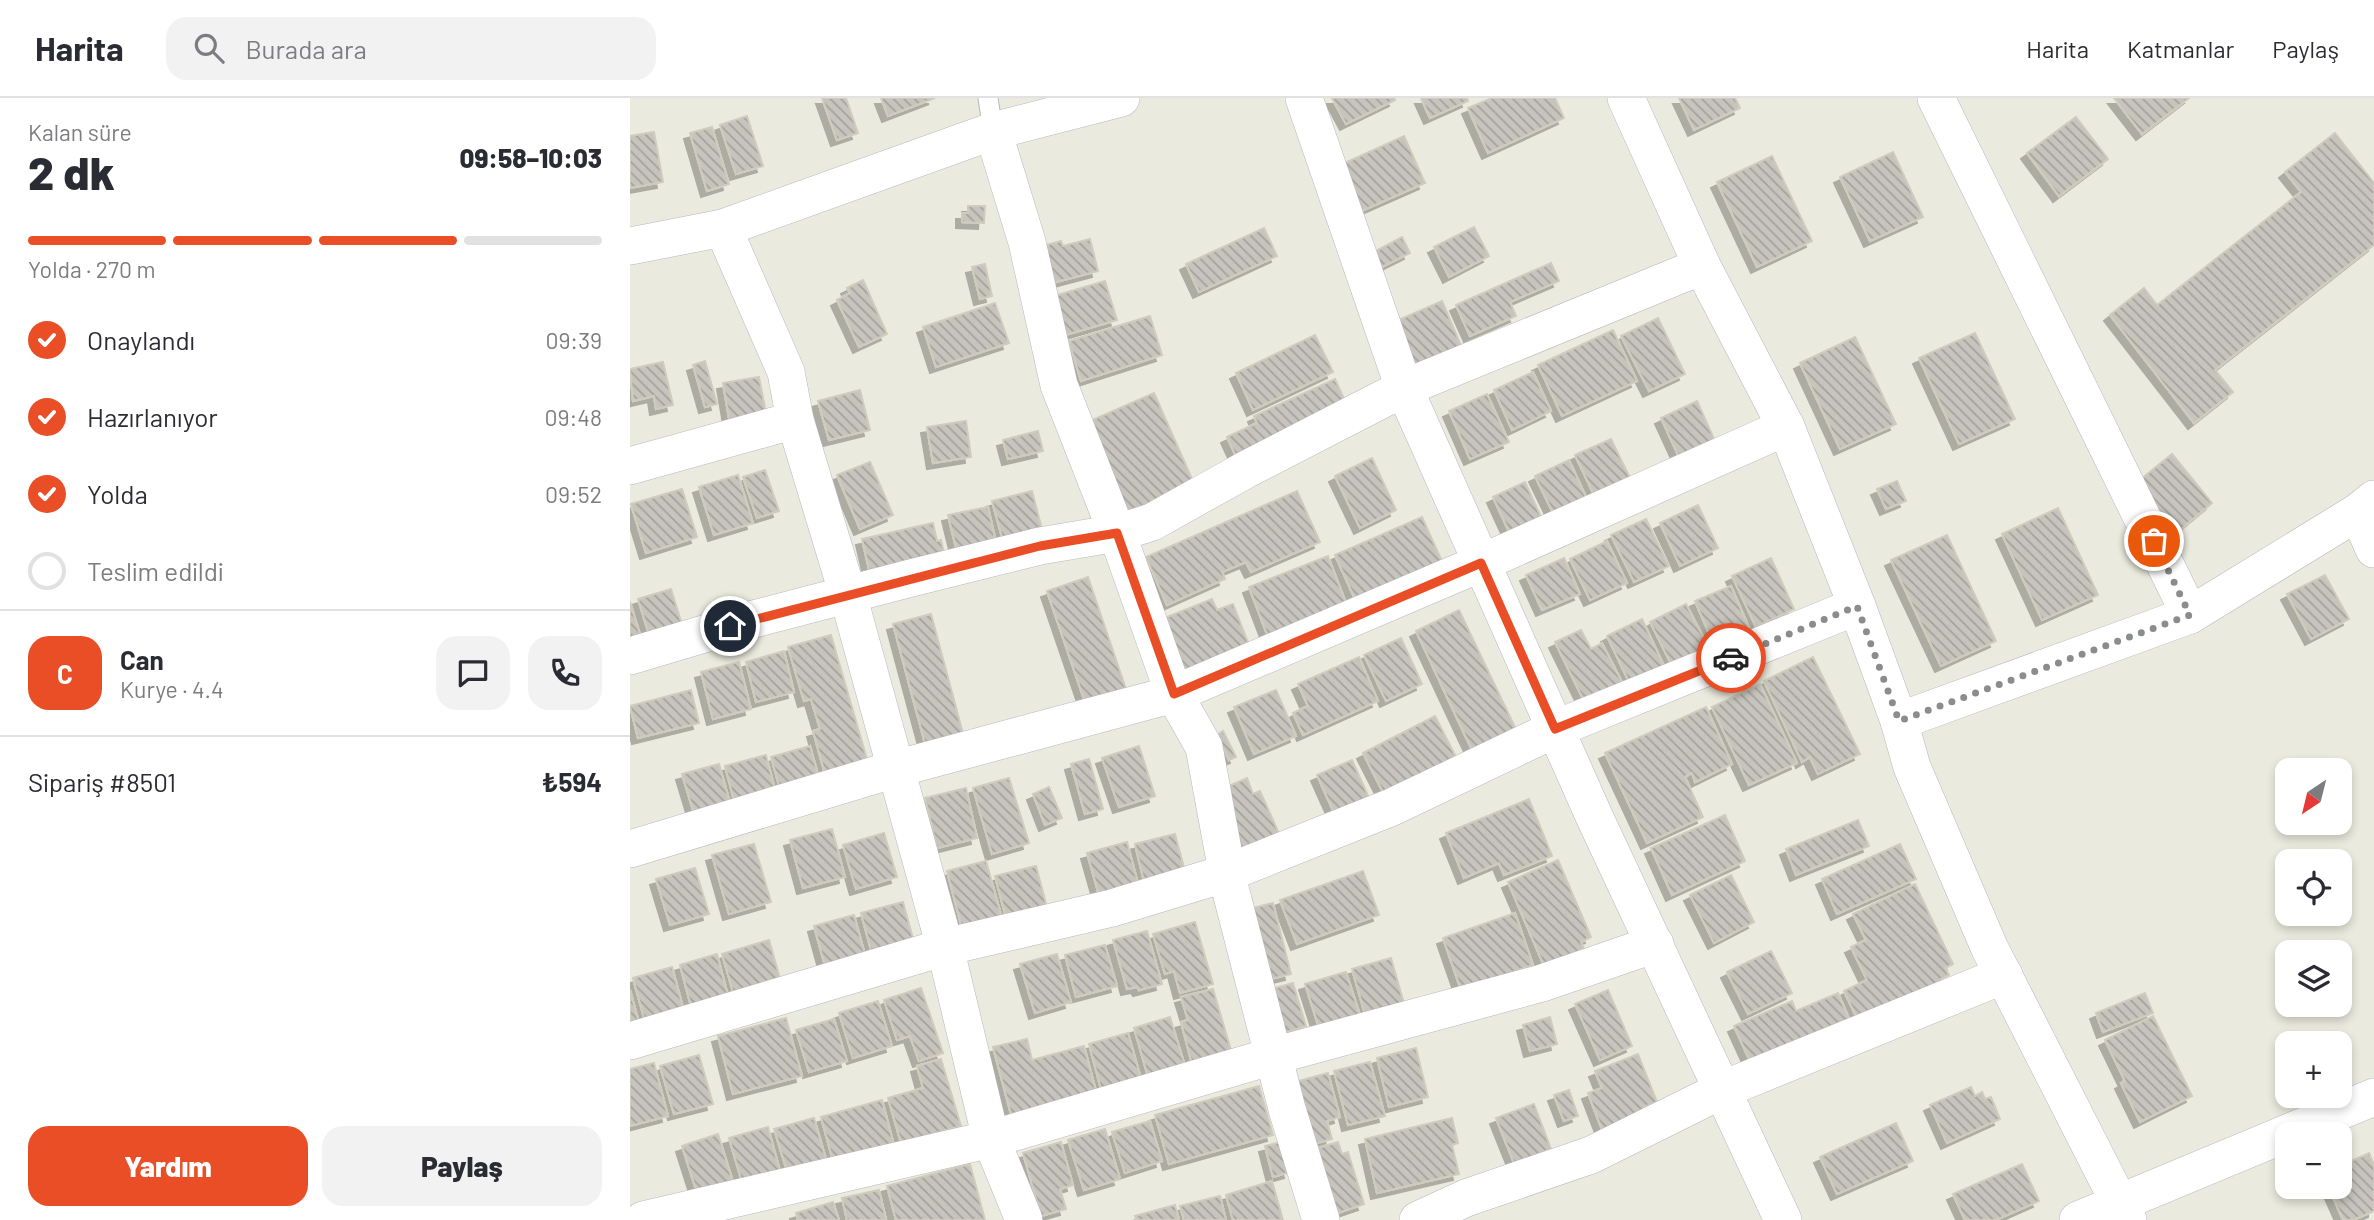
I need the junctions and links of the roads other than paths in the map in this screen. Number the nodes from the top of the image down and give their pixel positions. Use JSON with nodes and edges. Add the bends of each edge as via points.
{"nodes":[{"id":1,"x":1121,"y":98,"type":"edge"},
{"id":2,"x":1304,"y":98,"type":"edge"},
{"id":3,"x":1626,"y":98,"type":"edge"},
{"id":4,"x":1936,"y":98,"type":"edge"},
{"id":5,"x":991,"y":115,"type":"edge"},
{"id":6,"x":723,"y":229,"type":"junction"},
{"id":7,"x":630,"y":246,"type":"edge"},
{"id":8,"x":1702,"y":267,"type":"junction"},
{"id":9,"x":1404,"y":388,"type":"junction"},
{"id":10,"x":795,"y":420,"type":"junction"},
{"id":11,"x":1786,"y":427,"type":"junction"},
{"id":12,"x":630,"y":466,"type":"edge"},
{"id":13,"x":2366,"y":506,"type":"edge"},
{"id":14,"x":1117,"y":533,"type":"junction"},
{"id":15,"x":2374,"y":550,"type":"edge"},
{"id":16,"x":1481,"y":563,"type":"junction"},
{"id":17,"x":848,"y":595,"type":"junction"},
{"id":18,"x":1857,"y":606,"type":"junction"},
{"id":19,"x":2190,"y":615,"type":"junction"},
{"id":20,"x":630,"y":656,"type":"edge"},
{"id":21,"x":1174,"y":694,"type":"junction"},
{"id":22,"x":1899,"y":721,"type":"junction"},
{"id":23,"x":1555,"y":729,"type":"junction"},
{"id":24,"x":895,"y":769,"type":"junction"},
{"id":25,"x":630,"y":849,"type":"edge"},
{"id":26,"x":1227,"y":873,"type":"junction"},
{"id":27,"x":1655,"y":944,"type":"junction"},
{"id":28,"x":945,"y":947,"type":"junction"},
{"id":29,"x":2004,"y":975,"type":"junction"},
{"id":30,"x":630,"y":1041,"type":"edge"},
{"id":31,"x":1273,"y":1056,"type":"junction"},
{"id":32,"x":1724,"y":1089,"type":"junction"},
{"id":33,"x":2374,"y":1097,"type":"edge"},
{"id":34,"x":990,"y":1139,"type":"junction"},
{"id":35,"x":2124,"y":1212,"type":"edge"},
{"id":36,"x":643,"y":1220,"type":"edge"},
{"id":37,"x":1024,"y":1220,"type":"edge"},
{"id":38,"x":1321,"y":1220,"type":"edge"},
{"id":39,"x":1418,"y":1220,"type":"edge"},
{"id":40,"x":1783,"y":1220,"type":"edge"},
{"id":41,"x":2078,"y":1220,"type":"edge"}],
"edges":[{"from":1,"to":5,"type":"street"},
{"from":2,"to":9,"type":"street"},
{"from":3,"to":8,"type":"street"},
{"from":4,"to":19,"type":"street"},
{"from":5,"to":6,"type":"street"},
{"from":5,"to":14,"type":"street","via":[[1027,242],[1059,385]]},
{"from":6,"to":7,"type":"street"},
{"from":6,"to":10,"type":"street","via":[[786,372]]},
{"from":8,"to":9,"type":"street"},
{"from":8,"to":11,"type":"street"},
{"from":9,"to":14,"type":"street","via":[[1152,522]]},
{"from":9,"to":16,"type":"street"},
{"from":10,"to":12,"type":"street"},
{"from":10,"to":17,"type":"street"},
{"from":11,"to":16,"type":"street"},
{"from":11,"to":18,"type":"street"},
{"from":13,"to":15,"type":"street"},
{"from":13,"to":19,"type":"street"},
{"from":14,"to":17,"type":"street","via":[[1040,546]]},
{"from":14,"to":21,"type":"street"},
{"from":16,"to":21,"type":"street"},
{"from":16,"to":23,"type":"street"},
{"from":17,"to":20,"type":"street"},
{"from":17,"to":24,"type":"street"},
{"from":18,"to":22,"type":"street"},
{"from":18,"to":23,"type":"street"},
{"from":19,"to":22,"type":"street"},
{"from":21,"to":24,"type":"street"},
{"from":21,"to":26,"type":"street","via":[[1204,747]]},
{"from":22,"to":29,"type":"street","via":[[1912,767]]},
{"from":23,"to":26,"type":"street","via":[[1392,807]]},
{"from":23,"to":27,"type":"street"},
{"from":24,"to":25,"type":"street"},
{"from":24,"to":28,"type":"street"},
{"from":26,"to":28,"type":"street","via":[[1112,908]]},
{"from":26,"to":31,"type":"street"},
{"from":27,"to":31,"type":"street","via":[[1542,983]]},
{"from":27,"to":32,"type":"street"},
{"from":28,"to":30,"type":"street"},
{"from":28,"to":34,"type":"street"},
{"from":29,"to":32,"type":"street"},
{"from":29,"to":35,"type":"street"},
{"from":31,"to":34,"type":"street"},
{"from":31,"to":38,"type":"street"},
{"from":32,"to":39,"type":"street","via":[[1591,1154]]},
{"from":32,"to":40,"type":"street"},
{"from":33,"to":35,"type":"street"},
{"from":34,"to":36,"type":"street"},
{"from":34,"to":37,"type":"street"},
{"from":35,"to":41,"type":"street"}]}
